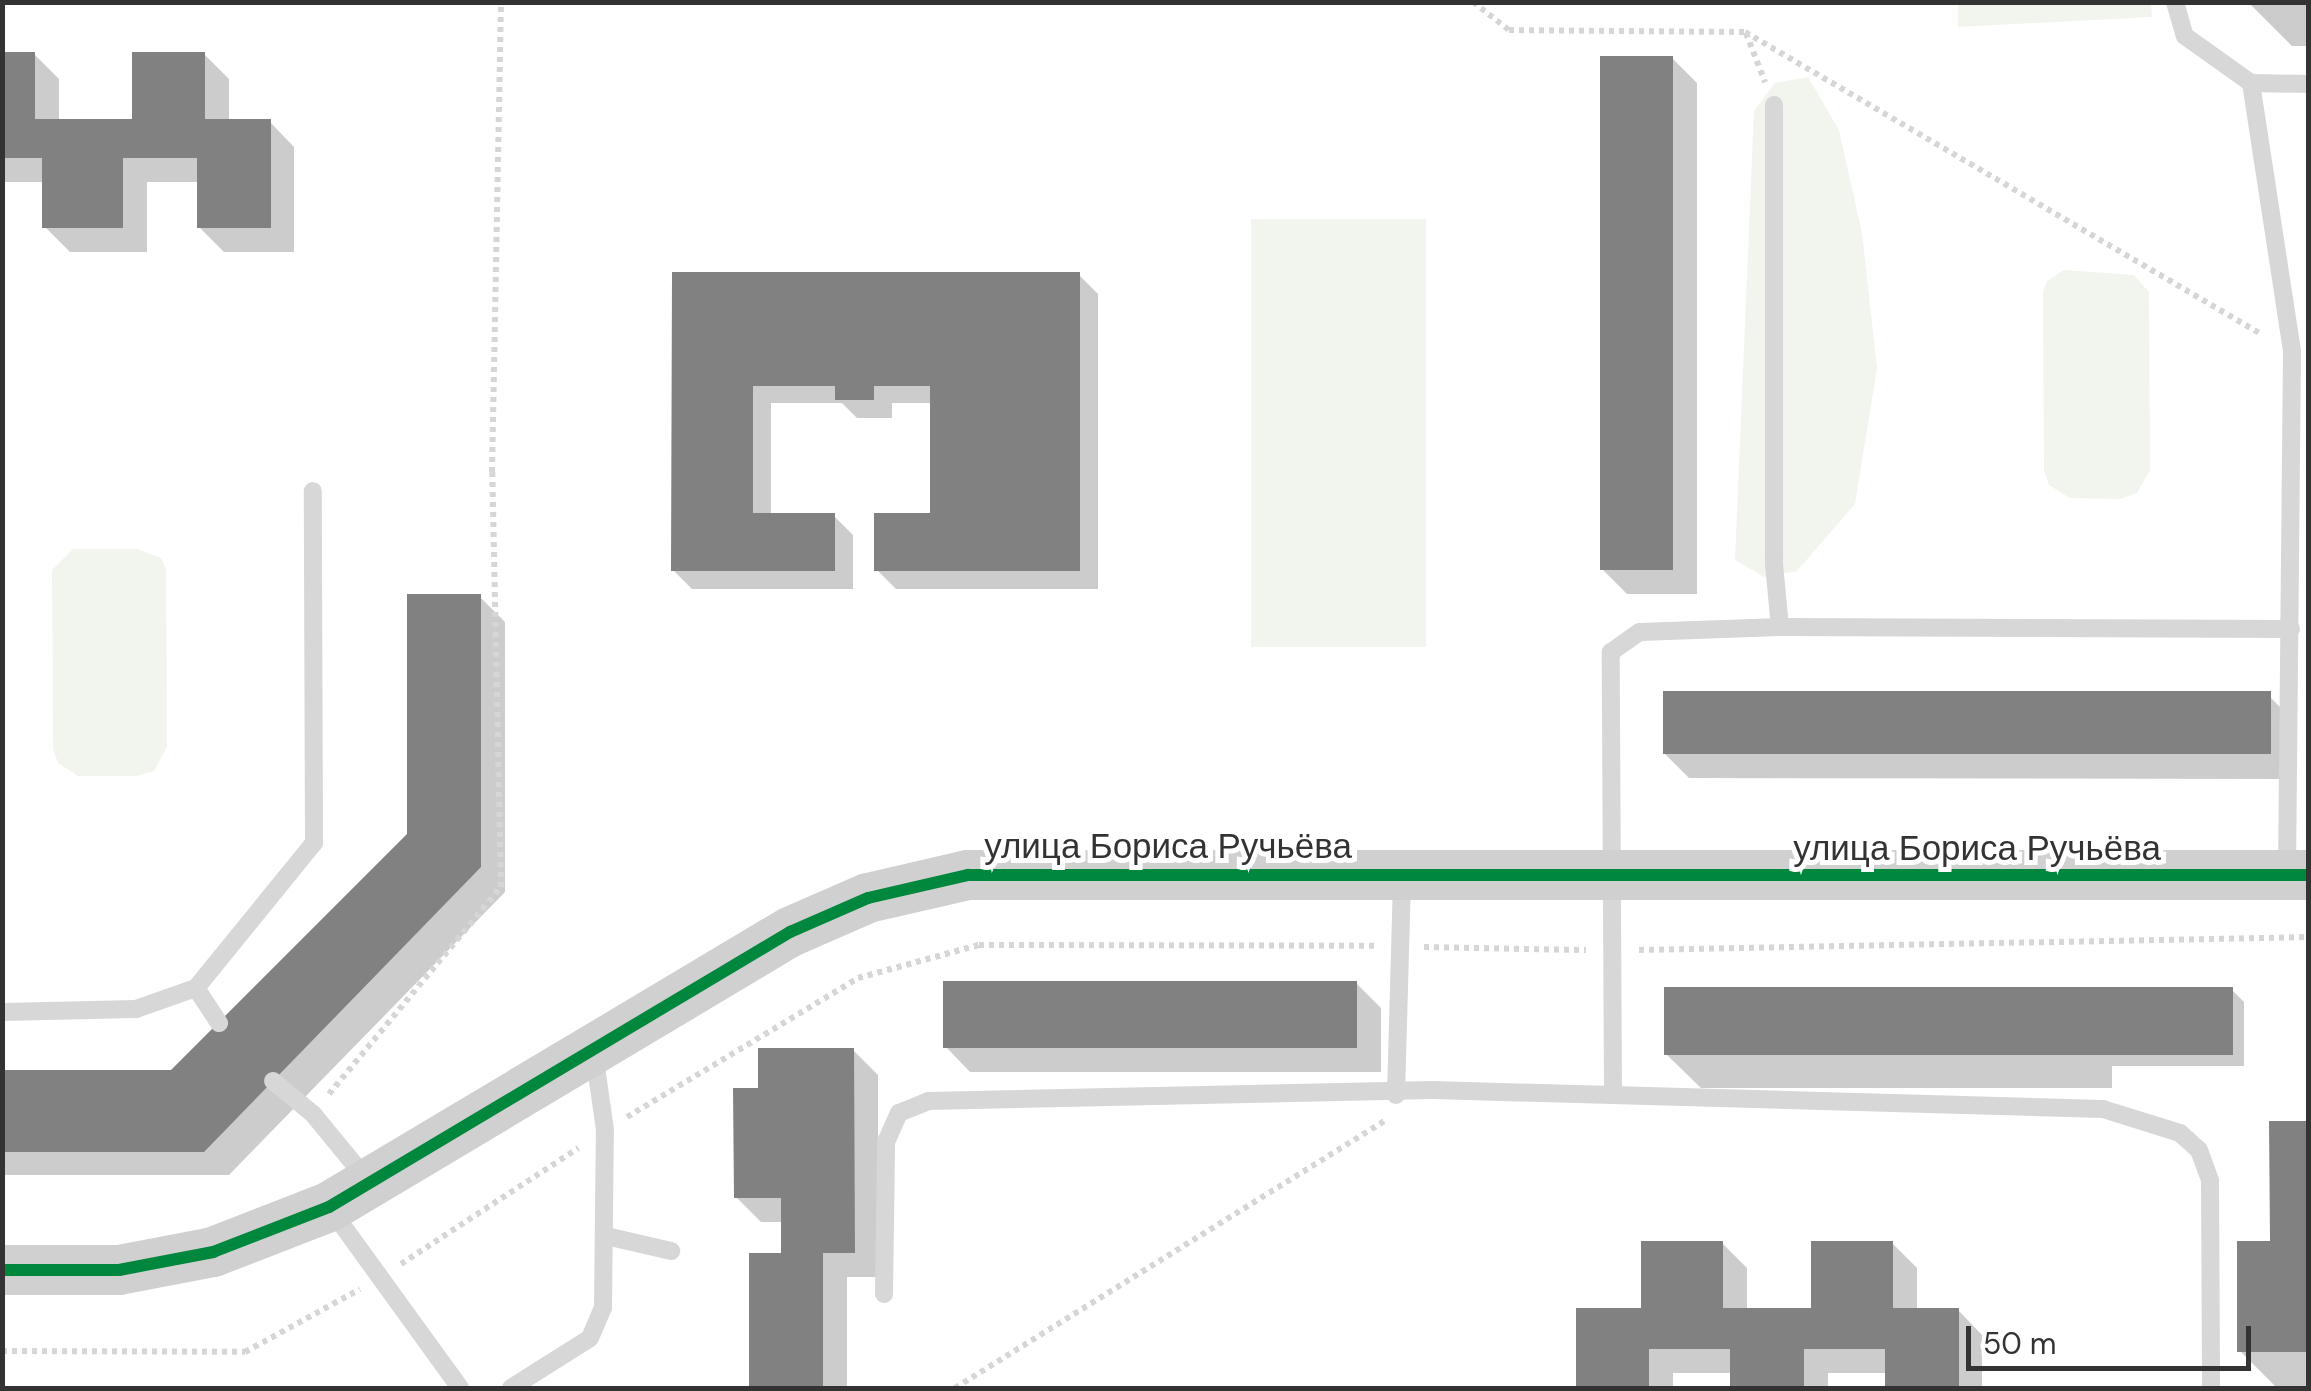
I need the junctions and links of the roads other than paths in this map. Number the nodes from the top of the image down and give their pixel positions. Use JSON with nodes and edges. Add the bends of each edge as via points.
{"nodes":[{"id":1,"x":2174,"y":2,"type":"edge"},
{"id":2,"x":2250,"y":83,"type":"junction"},
{"id":3,"x":2308,"y":84,"type":"edge"},
{"id":4,"x":1774,"y":105,"type":"road end"},
{"id":5,"x":313,"y":491,"type":"dead end"},
{"id":6,"x":1780,"y":626,"type":"junction"},
{"id":7,"x":2291,"y":629,"type":"junction"},
{"id":8,"x":2298,"y":876,"type":"edge"},
{"id":9,"x":1608,"y":877,"type":"junction"},
{"id":10,"x":1402,"y":878,"type":"junction"},
{"id":11,"x":196,"y":988,"type":"junction"},
{"id":12,"x":2,"y":1012,"type":"edge"},
{"id":13,"x":219,"y":1022,"type":"dead end"},
{"id":14,"x":594,"y":1047,"type":"junction"},
{"id":15,"x":273,"y":1081,"type":"dead end"},
{"id":16,"x":1396,"y":1094,"type":"junction"},
{"id":17,"x":1613,"y":1094,"type":"junction"},
{"id":18,"x":348,"y":1194,"type":"junction"},
{"id":19,"x":606,"y":1236,"type":"junction"},
{"id":20,"x":671,"y":1252,"type":"dead end"},
{"id":21,"x":2,"y":1270,"type":"edge"},
{"id":22,"x":884,"y":1294,"type":"dead end"},
{"id":23,"x":460,"y":1388,"type":"edge"},
{"id":24,"x":511,"y":1388,"type":"edge"},
{"id":25,"x":2211,"y":1388,"type":"edge"}],
"edges":[{"from":1,"to":2,"type":"lane","via":[[2185,36]]},
{"from":2,"to":3,"type":"lane"},
{"from":2,"to":7,"type":"lane","via":[[2292,352]]},
{"from":4,"to":6,"type":"lane","via":[[1774,564]]},
{"from":5,"to":11,"type":"lane","via":[[318,833]]},
{"from":6,"to":7,"type":"lane"},
{"from":6,"to":9,"type":"lane","via":[[1640,632],[1618,641],[1608,664]]},
{"from":7,"to":8,"type":"lane"},
{"from":8,"to":9,"type":"street","name":"улица Бориса Ручьёва"},
{"from":9,"to":10,"type":"street","name":"улица Бориса Ручьёва"},
{"from":9,"to":17,"type":"lane"},
{"from":10,"to":14,"type":"street","name":"улица Бориса Ручьёва","via":[[968,875],[868,898],[790,932]]},
{"from":10,"to":16,"type":"lane"},
{"from":11,"to":12,"type":"lane","via":[[136,1009]]},
{"from":11,"to":13,"type":"lane"},
{"from":14,"to":18,"type":"street","name":"улица Бориса Ручьёва"},
{"from":14,"to":19,"type":"lane","via":[[605,1130]]},
{"from":15,"to":18,"type":"lane","via":[[312,1114]]},
{"from":16,"to":17,"type":"lane"},
{"from":16,"to":22,"type":"lane","via":[[912,1104],[899,1113],[886,1142]]},
{"from":17,"to":25,"type":"lane","via":[[2103,1108],[2180,1132],[2199,1150],[2210,1181]]},
{"from":18,"to":21,"type":"street","name":"улица Бориса Ручьёва","via":[[214,1252],[119,1270]]},
{"from":18,"to":23,"type":"lane","via":[[383,1276]]},
{"from":19,"to":20,"type":"lane"},
{"from":19,"to":24,"type":"lane","via":[[599,1324],[578,1349]]}]}
